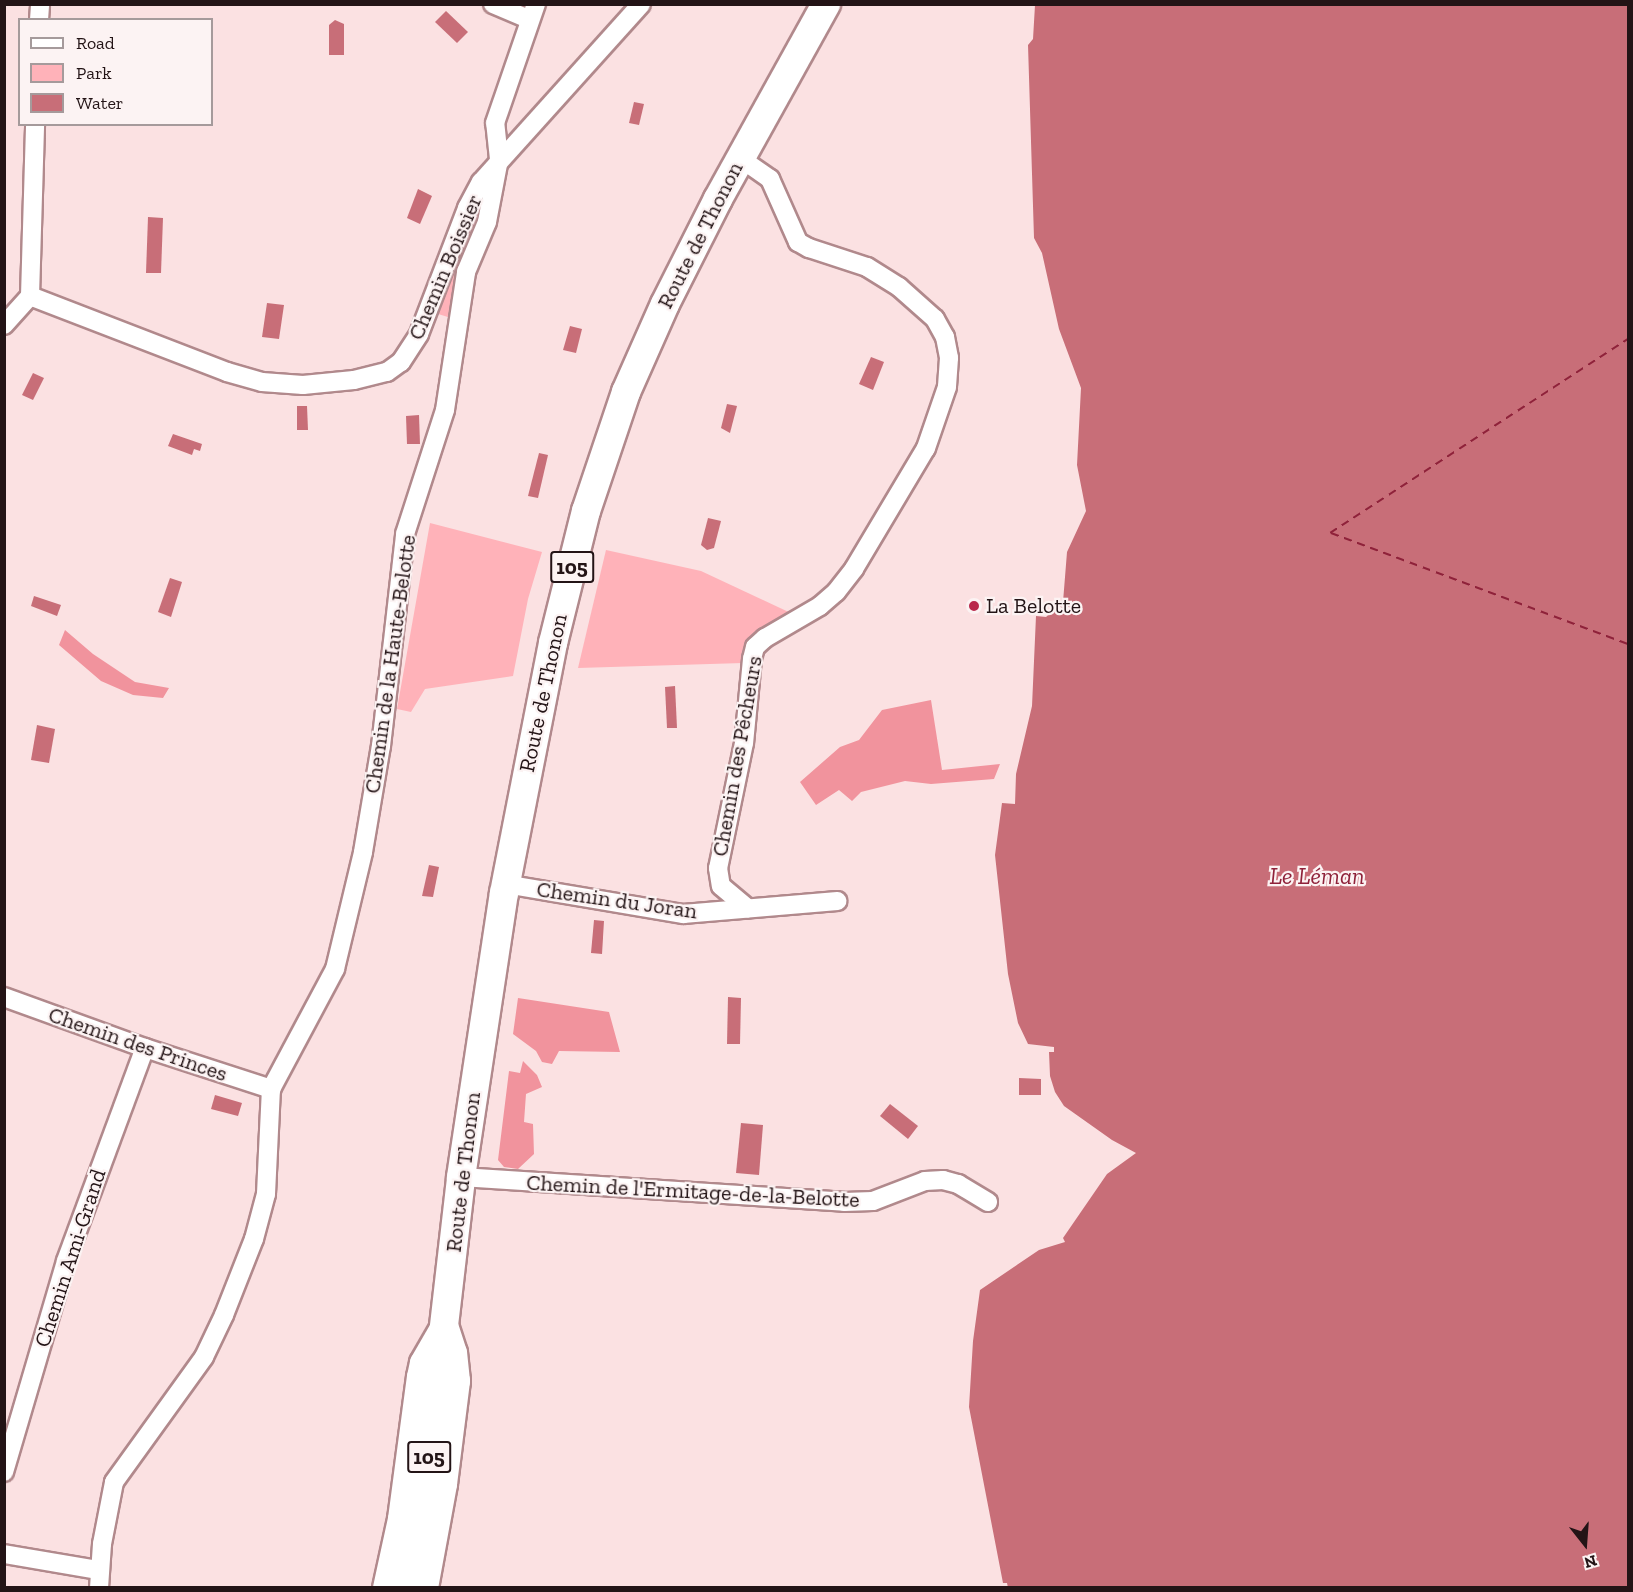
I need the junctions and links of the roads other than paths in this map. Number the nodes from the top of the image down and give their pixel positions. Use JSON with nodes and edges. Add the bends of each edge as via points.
{"nodes":[{"id":1,"x":493,"y":4,"type":"edge"},
{"id":2,"x":641,"y":4,"type":"edge"},
{"id":3,"x":826,"y":4,"type":"edge"},
{"id":4,"x":532,"y":12,"type":"edge"},
{"id":5,"x":35,"y":126,"type":"edge"},
{"id":6,"x":740,"y":158,"type":"junction"},
{"id":7,"x":499,"y":159,"type":"junction"},
{"id":8,"x":30,"y":296,"type":"junction"},
{"id":9,"x":4,"y":325,"type":"edge"},
{"id":10,"x":506,"y":884,"type":"junction"},
{"id":11,"x":837,"y":901,"type":"dead end"},
{"id":12,"x":748,"y":909,"type":"junction"},
{"id":13,"x":4,"y":997,"type":"edge"},
{"id":14,"x":145,"y":1048,"type":"junction"},
{"id":15,"x":271,"y":1089,"type":"junction"},
{"id":16,"x":461,"y":1177,"type":"junction"},
{"id":17,"x":988,"y":1202,"type":"dead end"},
{"id":18,"x":445,"y":1326,"type":"junction"},
{"id":19,"x":4,"y":1472,"type":"edge"},
{"id":20,"x":4,"y":1554,"type":"edge"},
{"id":21,"x":99,"y":1579,"type":"edge"},
{"id":22,"x":386,"y":1587,"type":"edge"},
{"id":23,"x":406,"y":1587,"type":"edge"},
{"id":24,"x":425,"y":1587,"type":"edge"}],
"edges":[{"from":1,"to":4,"type":"street"},
{"from":2,"to":7,"type":"street","name":"Chemin Boissier"},
{"from":3,"to":6,"type":"main road","name":"Route de Thonon","number":"105"},
{"from":4,"to":7,"type":"street","via":[[495,123]]},
{"from":5,"to":8,"type":"street"},
{"from":6,"to":10,"type":"main road","name":"Route de Thonon","number":"105","via":[[651,332],[602,459],[553,643]]},
{"from":6,"to":12,"type":"street","name":"Chemin des Pêcheurs","via":[[771,179],[798,242],[867,267],[899,287],[935,319],[950,358],[947,387],[926,448],[854,569],[820,606],[755,647],[744,743],[718,868],[721,886]]},
{"from":7,"to":8,"type":"street","name":"Chemin Boissier","via":[[467,208],[414,343],[401,362],[378,375],[303,385],[262,382]]},
{"from":7,"to":15,"type":"street","name":"Chemin de la Haute-Belotte","via":[[487,222],[466,272],[445,410],[405,534],[381,746],[349,919],[335,969]]},
{"from":8,"to":9,"type":"street"},
{"from":10,"to":12,"type":"street","name":"Chemin du Joran","via":[[683,914]]},
{"from":10,"to":16,"type":"main road","name":"Route de Thonon","number":"105"},
{"from":11,"to":12,"type":"street","name":"Chemin du Joran"},
{"from":13,"to":14,"type":"street","name":"Chemin des Princes"},
{"from":14,"to":15,"type":"street","name":"Chemin des Princes"},
{"from":14,"to":19,"type":"street","name":"Chemin Ami-Grand","via":[[66,1261]]},
{"from":15,"to":21,"type":"street","via":[[266,1194],[254,1239],[204,1357],[114,1482]]},
{"from":16,"to":17,"type":"street","name":"Chemin de l'Ermitage-de-la-Belotte","via":[[844,1202],[873,1201],[925,1181],[943,1180]]},
{"from":16,"to":18,"type":"main road","name":"Route de Thonon","number":"105"},
{"from":18,"to":22,"type":"main road","name":"Route de Thonon","number":"105","via":[[420,1377],[401,1519]]},
{"from":18,"to":23,"type":"main road","number":"105","via":[[426,1481]]},
{"from":18,"to":24,"type":"main road","name":"Route de Thonon","number":"105","via":[[456,1381],[443,1494]]},
{"from":20,"to":21,"type":"street"}]}
